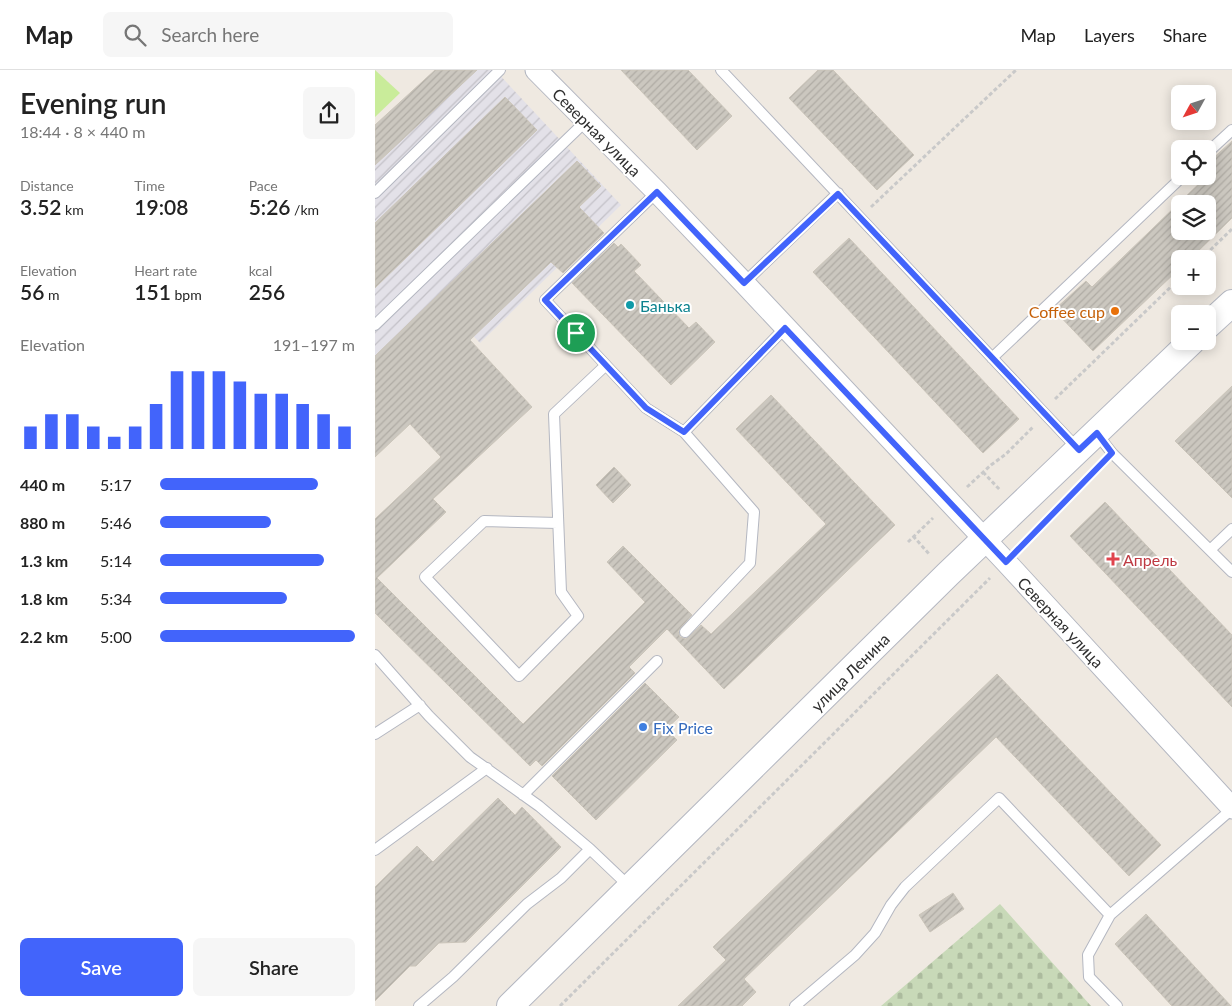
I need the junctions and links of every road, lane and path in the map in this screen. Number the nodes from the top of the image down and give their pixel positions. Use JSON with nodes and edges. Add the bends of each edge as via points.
{"nodes":[{"id":1,"x":500,"y":70,"type":"edge"},
{"id":2,"x":536,"y":70,"type":"edge"},
{"id":3,"x":721,"y":70,"type":"edge"},
{"id":4,"x":1016,"y":70,"type":"edge"},
{"id":5,"x":586,"y":121,"type":"junction"},
{"id":6,"x":1232,"y":130,"type":"edge"},
{"id":7,"x":1216,"y":145,"type":"edge"},
{"id":8,"x":1174,"y":185,"type":"edge"},
{"id":9,"x":657,"y":192,"type":"junction"},
{"id":10,"x":375,"y":193,"type":"edge"},
{"id":11,"x":838,"y":194,"type":"junction"},
{"id":12,"x":860,"y":218,"type":"junction"},
{"id":13,"x":1232,"y":229,"type":"edge"},
{"id":14,"x":1210,"y":250,"type":"edge"},
{"id":15,"x":744,"y":283,"type":"junction"},
{"id":16,"x":1232,"y":303,"type":"edge"},
{"id":17,"x":1216,"y":318,"type":"edge"},
{"id":18,"x":375,"y":326,"type":"edge"},
{"id":19,"x":785,"y":328,"type":"junction"},
{"id":20,"x":1183,"y":350,"type":"edge"},
{"id":21,"x":992,"y":358,"type":"junction"},
{"id":22,"x":606,"y":365,"type":"junction"},
{"id":23,"x":684,"y":432,"type":"junction"},
{"id":24,"x":1088,"y":442,"type":"junction"},
{"id":25,"x":1084,"y":482,"type":"dead end"},
{"id":26,"x":558,"y":523,"type":"junction"},
{"id":27,"x":1232,"y":529,"type":"edge"},
{"id":28,"x":985,"y":540,"type":"junction"},
{"id":29,"x":1210,"y":550,"type":"junction"},
{"id":30,"x":1006,"y":562,"type":"junction"},
{"id":31,"x":1232,"y":572,"type":"edge"},
{"id":32,"x":685,"y":632,"type":"dead end"},
{"id":33,"x":375,"y":655,"type":"edge"},
{"id":34,"x":657,"y":661,"type":"dead end"},
{"id":35,"x":420,"y":705,"type":"junction"},
{"id":36,"x":375,"y":734,"type":"edge"},
{"id":37,"x":487,"y":768,"type":"junction"},
{"id":38,"x":523,"y":795,"type":"junction"},
{"id":39,"x":1232,"y":808,"type":"edge"},
{"id":40,"x":589,"y":849,"type":"junction"},
{"id":41,"x":375,"y":850,"type":"edge"},
{"id":42,"x":631,"y":888,"type":"junction"},
{"id":43,"x":1110,"y":915,"type":"junction"},
{"id":44,"x":521,"y":1000,"type":"edge"},
{"id":45,"x":419,"y":1006,"type":"edge"},
{"id":46,"x":560,"y":1006,"type":"edge"},
{"id":47,"x":795,"y":1006,"type":"edge"},
{"id":48,"x":1117,"y":1006,"type":"edge"}],
"edges":[{"from":1,"to":10,"type":"lane"},
{"from":2,"to":5,"type":"street","name":"Северная улица"},
{"from":3,"to":11,"type":"lane"},
{"from":4,"to":12,"type":"path"},
{"from":5,"to":9,"type":"street","name":"Северная улица"},
{"from":5,"to":18,"type":"lane"},
{"from":6,"to":7,"type":"lane"},
{"from":8,"to":21,"type":"lane"},
{"from":9,"to":15,"type":"street","name":"Северная улица"},
{"from":9,"to":22,"type":"lane","via":[[545,300]]},
{"from":11,"to":12,"type":"lane"},
{"from":11,"to":15,"type":"lane"},
{"from":12,"to":21,"type":"lane"},
{"from":13,"to":14,"type":"path"},
{"from":15,"to":19,"type":"street","name":"Северная улица"},
{"from":16,"to":17,"type":"street"},
{"from":19,"to":23,"type":"lane"},
{"from":19,"to":28,"type":"street","name":"Северная улица"},
{"from":20,"to":24,"type":"street","name":"улица Ленина"},
{"from":21,"to":24,"type":"lane"},
{"from":22,"to":23,"type":"lane","via":[[646,408]]},
{"from":22,"to":26,"type":"lane","via":[[554,414]]},
{"from":23,"to":32,"type":"lane","via":[[754,512],[750,563]]},
{"from":24,"to":28,"type":"street","name":"улица Ленина"},
{"from":24,"to":29,"type":"lane","via":[[1112,453]]},
{"from":25,"to":30,"type":"path"},
{"from":26,"to":26,"type":"lane","via":[[561,592],[578,616],[519,676],[425,576],[484,521]]},
{"from":27,"to":29,"type":"lane"},
{"from":28,"to":30,"type":"street","name":"Северная улица"},
{"from":28,"to":42,"type":"street","name":"улица Ленина"},
{"from":29,"to":31,"type":"lane"},
{"from":30,"to":39,"type":"street","name":"Северная улица"},
{"from":30,"to":46,"type":"path"},
{"from":33,"to":35,"type":"lane"},
{"from":34,"to":38,"type":"lane"},
{"from":35,"to":36,"type":"lane"},
{"from":35,"to":37,"type":"lane","via":[[470,756]]},
{"from":37,"to":38,"type":"lane"},
{"from":37,"to":41,"type":"lane"},
{"from":38,"to":40,"type":"lane"},
{"from":39,"to":43,"type":"lane"},
{"from":40,"to":42,"type":"lane"},
{"from":40,"to":45,"type":"lane"},
{"from":42,"to":44,"type":"street","name":"улица Ленина"},
{"from":43,"to":47,"type":"lane","via":[[999,798],[905,887],[875,933],[855,955]]},
{"from":43,"to":48,"type":"lane","via":[[1088,955],[1089,977]]}]}
